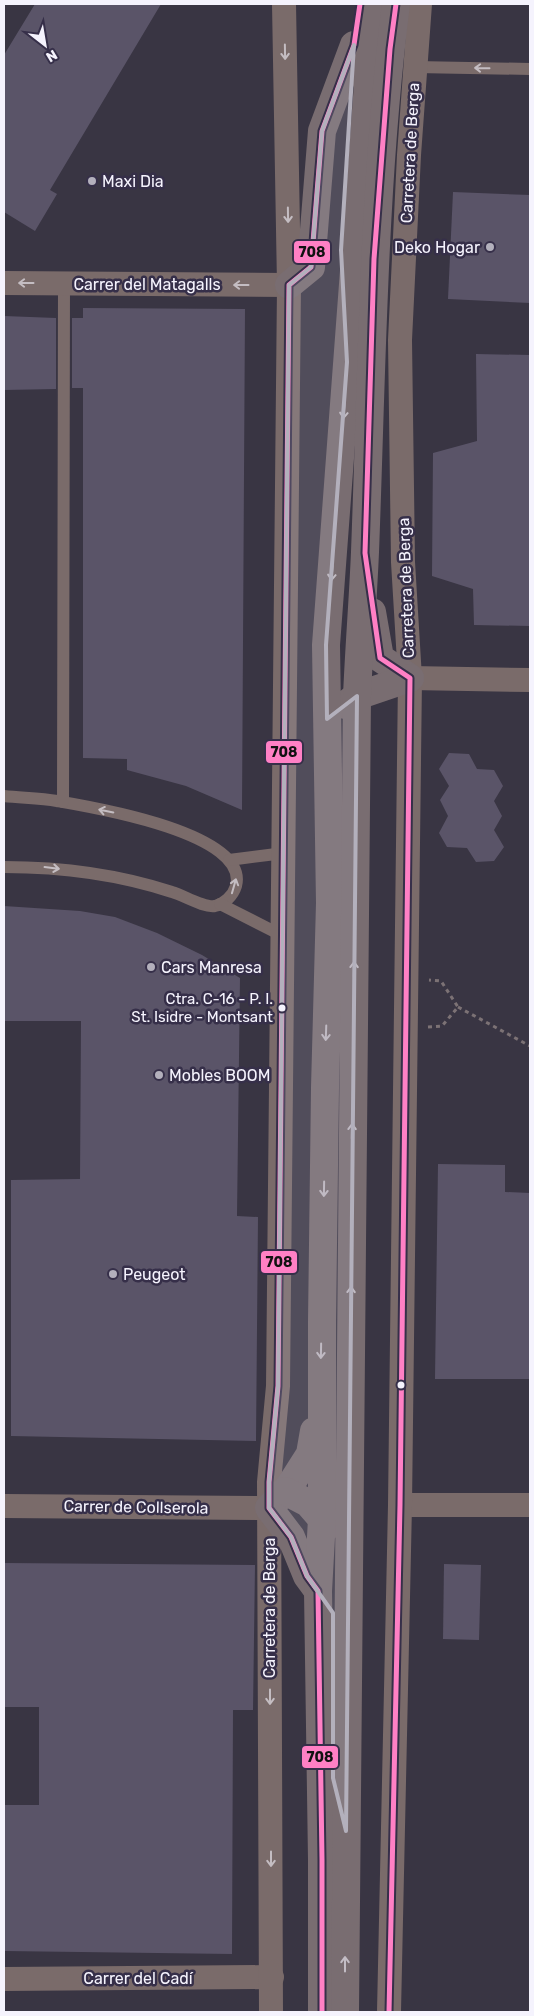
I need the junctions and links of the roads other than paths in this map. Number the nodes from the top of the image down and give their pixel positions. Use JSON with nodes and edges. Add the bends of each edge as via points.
{"nodes":[{"id":1,"x":284,"y":4,"type":"edge"},
{"id":2,"x":360,"y":4,"type":"edge"},
{"id":3,"x":376,"y":4,"type":"edge"},
{"id":4,"x":396,"y":4,"type":"edge"},
{"id":5,"x":420,"y":4,"type":"edge"},
{"id":6,"x":354,"y":45,"type":"junction"},
{"id":7,"x":415,"y":67,"type":"junction"},
{"id":8,"x":530,"y":68,"type":"edge"},
{"id":9,"x":4,"y":283,"type":"edge"},
{"id":10,"x":64,"y":284,"type":"junction"},
{"id":11,"x":289,"y":285,"type":"junction"},
{"id":12,"x":347,"y":362,"type":"junction"},
{"id":13,"x":365,"y":553,"type":"junction"},
{"id":14,"x":410,"y":678,"type":"junction"},
{"id":15,"x":530,"y":680,"type":"edge"},
{"id":16,"x":357,"y":696,"type":"junction"},
{"id":17,"x":4,"y":796,"type":"edge"},
{"id":18,"x":62,"y":802,"type":"junction"},
{"id":19,"x":284,"y":853,"type":"junction"},
{"id":20,"x":229,"y":860,"type":"junction"},
{"id":21,"x":4,"y":867,"type":"edge"},
{"id":22,"x":330,"y":903,"type":"junction"},
{"id":23,"x":220,"y":904,"type":"junction"},
{"id":24,"x":283,"y":936,"type":"junction"},
{"id":25,"x":350,"y":1332,"type":"junction"},
{"id":26,"x":321,"y":1380,"type":"junction"},
{"id":27,"x":277,"y":1500,"type":"junction"},
{"id":28,"x":400,"y":1505,"type":"junction"},
{"id":29,"x":530,"y":1505,"type":"edge"},
{"id":30,"x":4,"y":1506,"type":"edge"},
{"id":31,"x":322,"y":1519,"type":"junction"},
{"id":32,"x":291,"y":1537,"type":"junction"},
{"id":33,"x":318,"y":1591,"type":"junction"},
{"id":34,"x":346,"y":1831,"type":"junction"},
{"id":35,"x":272,"y":1977,"type":"junction"},
{"id":36,"x":4,"y":1979,"type":"edge"},
{"id":37,"x":271,"y":2012,"type":"edge"},
{"id":38,"x":322,"y":2012,"type":"edge"},
{"id":39,"x":345,"y":2012,"type":"edge"},
{"id":40,"x":388,"y":2012,"type":"edge"}],
"edges":[{"from":1,"to":11,"type":"street","name":"Carretera de Berga","one_way":true},
{"from":2,"to":6,"type":"main road"},
{"from":3,"to":12,"type":"main road"},
{"from":4,"to":13,"type":"main road","via":[[374,259]]},
{"from":5,"to":7,"type":"street","name":"Carretera de Berga"},
{"from":6,"to":11,"type":"main road","via":[[322,131],[311,267]]},
{"from":6,"to":12,"type":"main road","via":[[341,250]]},
{"from":8,"to":7,"type":"lane","one_way":true},
{"from":7,"to":14,"type":"street","name":"Carretera de Berga","via":[[400,340],[403,562]]},
{"from":10,"to":9,"type":"street","name":"Carrer del Matagalls","one_way":true},
{"from":11,"to":10,"type":"street","name":"Carrer del Matagalls","one_way":true},
{"from":10,"to":18,"type":"lane"},
{"from":11,"to":19,"type":"street","name":"Carretera de Berga"},
{"from":12,"to":22,"type":"main road","one_way":true,"via":[[326,645]]},
{"from":13,"to":14,"type":"main road","via":[[380,658]]},
{"from":13,"to":16,"type":"main road"},
{"from":14,"to":15,"type":"street"},
{"from":14,"to":16,"type":"main road"},
{"from":14,"to":28,"type":"street","name":"Carretera de Berga"},
{"from":16,"to":22,"type":"main road","via":[[342,708],[341,846]]},
{"from":25,"to":16,"type":"main road","one_way":true},
{"from":17,"to":18,"type":"lane"},
{"from":20,"to":18,"type":"lane","one_way":true,"via":[[205,842],[177,830],[139,818]]},
{"from":19,"to":20,"type":"lane"},
{"from":19,"to":24,"type":"street","name":"Carretera de Berga"},
{"from":23,"to":20,"type":"lane","one_way":true,"via":[[236,887],[236,873]]},
{"from":21,"to":23,"type":"lane","one_way":true,"via":[[44,867],[112,876],[173,892],[209,906]]},
{"from":22,"to":26,"type":"main road","one_way":true},
{"from":23,"to":24,"type":"lane"},
{"from":24,"to":27,"type":"street","name":"Carretera de Berga","via":[[278,1386],[269,1482]]},
{"from":25,"to":31,"type":"main road","via":[[338,1376],[338,1508]]},
{"from":25,"to":34,"type":"main road"},
{"from":26,"to":27,"type":"main road","via":[[310,1454]]},
{"from":26,"to":31,"type":"main road"},
{"from":27,"to":30,"type":"street","name":"Carrer de Collserola"},
{"from":27,"to":31,"type":"main road","via":[[308,1503]]},
{"from":27,"to":32,"type":"main road"},
{"from":27,"to":35,"type":"street","name":"Carretera de Berga","one_way":true},
{"from":28,"to":29,"type":"street"},
{"from":28,"to":40,"type":"street","name":"Carretera de Berga"},
{"from":31,"to":32,"type":"main road"},
{"from":31,"to":33,"type":"main road"},
{"from":31,"to":34,"type":"main road","via":[[336,1537],[331,1668],[333,1778]]},
{"from":32,"to":33,"type":"main road","via":[[307,1576]]},
{"from":33,"to":38,"type":"main road"},
{"from":39,"to":34,"type":"main road","one_way":true},
{"from":35,"to":36,"type":"street","name":"Carrer del Cadí"},
{"from":35,"to":37,"type":"street","name":"Carretera de Berga"}]}
